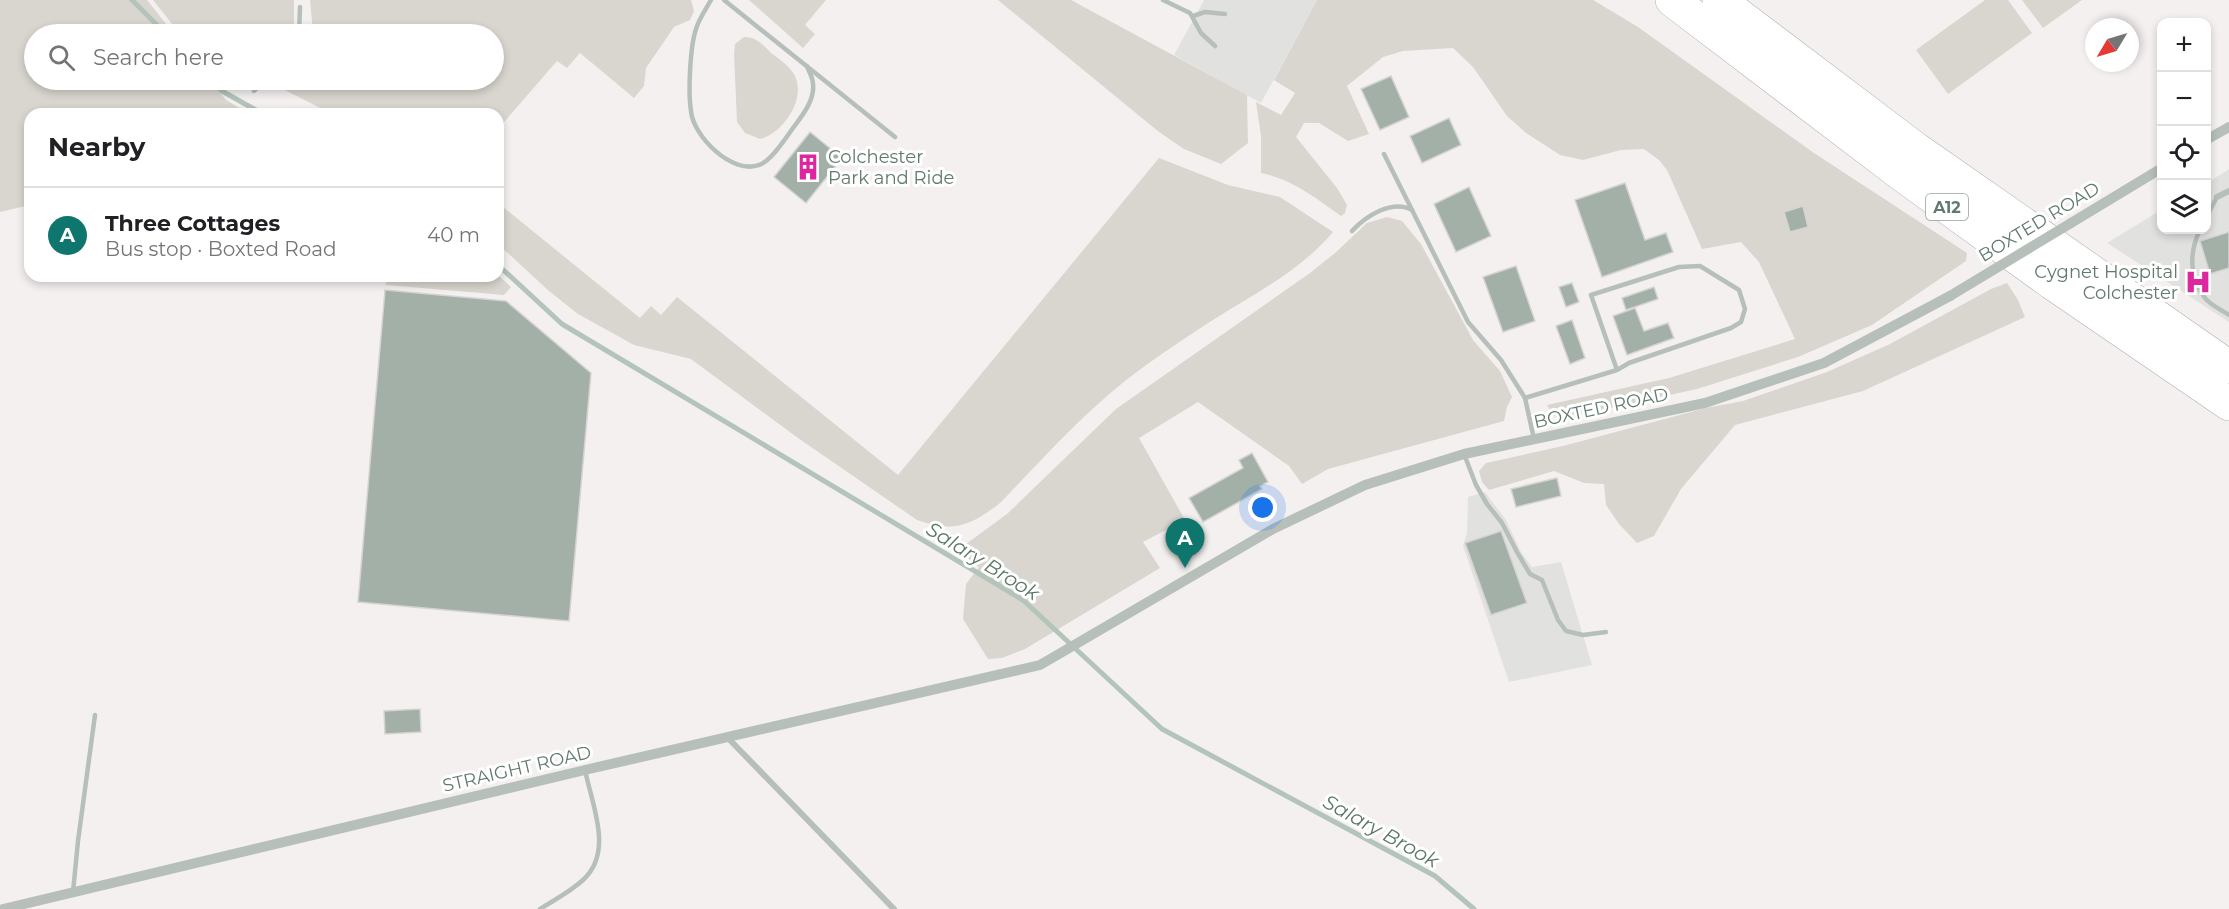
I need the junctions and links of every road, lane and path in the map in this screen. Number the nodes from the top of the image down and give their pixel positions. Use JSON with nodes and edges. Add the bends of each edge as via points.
{"nodes":[{"id":1,"x":711,"y":0,"type":"edge"},
{"id":2,"x":724,"y":0,"type":"edge"},
{"id":3,"x":1163,"y":0,"type":"edge"},
{"id":4,"x":1651,"y":0,"type":"edge"},
{"id":5,"x":1672,"y":0,"type":"edge"},
{"id":6,"x":1719,"y":0,"type":"edge"},
{"id":7,"x":1738,"y":0,"type":"edge"},
{"id":8,"x":1169,"y":2,"type":"edge"},
{"id":9,"x":300,"y":6,"type":"dead end"},
{"id":10,"x":1192,"y":14,"type":"junction"},
{"id":11,"x":1225,"y":14,"type":"dead end"},
{"id":12,"x":299,"y":24,"type":"edge"},
{"id":13,"x":1215,"y":46,"type":"dead end"},
{"id":14,"x":807,"y":66,"type":"junction"},
{"id":15,"x":2229,"y":127,"type":"edge"},
{"id":16,"x":895,"y":137,"type":"dead end"},
{"id":17,"x":2211,"y":137,"type":"edge"},
{"id":18,"x":1384,"y":154,"type":"dead end"},
{"id":19,"x":1908,"y":162,"type":"junction"},
{"id":20,"x":2157,"y":171,"type":"edge"},
{"id":21,"x":2229,"y":191,"type":"edge"},
{"id":22,"x":2217,"y":197,"type":"joint"},
{"id":23,"x":2211,"y":208,"type":"edge"},
{"id":24,"x":1413,"y":210,"type":"junction"},
{"id":25,"x":1352,"y":231,"type":"dead end"},
{"id":26,"x":2198,"y":234,"type":"edge"},
{"id":27,"x":2229,"y":315,"type":"edge"},
{"id":28,"x":2229,"y":367,"type":"edge"},
{"id":29,"x":1617,"y":370,"type":"junction"},
{"id":30,"x":1525,"y":398,"type":"junction"},
{"id":31,"x":2229,"y":404,"type":"edge"},
{"id":32,"x":1534,"y":439,"type":"junction"},
{"id":33,"x":1464,"y":454,"type":"junction"},
{"id":34,"x":1606,"y":632,"type":"dead end"},
{"id":35,"x":1040,"y":665,"type":"joint"},
{"id":36,"x":95,"y":715,"type":"dead end"},
{"id":37,"x":727,"y":737,"type":"junction"},
{"id":38,"x":585,"y":770,"type":"junction"},
{"id":39,"x":73,"y":892,"type":"junction"},
{"id":40,"x":3,"y":909,"type":"edge"},
{"id":41,"x":540,"y":909,"type":"edge"},
{"id":42,"x":894,"y":909,"type":"edge"}],
"edges":[{"from":1,"to":14,"type":"lane","via":[[696,29],[690,113],[717,153],[750,167],[761,165],[807,108],[814,85]]},
{"from":2,"to":14,"type":"lane"},
{"from":3,"to":8,"type":"lane"},
{"from":4,"to":19,"type":"highway","number":"A12"},
{"from":5,"to":19,"type":"highway","number":"A12"},
{"from":6,"to":19,"type":"highway","number":"A12"},
{"from":7,"to":19,"type":"highway","number":"A12"},
{"from":8,"to":10,"type":"lane"},
{"from":9,"to":12,"type":"lane"},
{"from":10,"to":11,"type":"lane"},
{"from":10,"to":13,"type":"lane","via":[[1201,33]]},
{"from":14,"to":16,"type":"lane"},
{"from":15,"to":17,"type":"street"},
{"from":18,"to":24,"type":"lane"},
{"from":19,"to":28,"type":"highway","number":"A12"},
{"from":19,"to":31,"type":"highway","number":"A12","via":[[2052,283]]},
{"from":20,"to":32,"type":"street","name":"BOXTED ROAD","bridge":true,"via":[[1950,296],[1824,363],[1705,403]]},
{"from":21,"to":22,"type":"street"},
{"from":22,"to":23,"type":"lane"},
{"from":24,"to":25,"type":"lane","via":[[1406,206],[1374,213]]},
{"from":24,"to":30,"type":"lane","via":[[1468,322],[1501,360]]},
{"from":26,"to":27,"type":"lane","via":[[2192,275],[2206,300]]},
{"from":29,"to":29,"type":"lane","via":[[1592,295],[1679,267],[1700,266],[1738,290],[1744,309],[1742,322]]},
{"from":29,"to":30,"type":"lane"},
{"from":30,"to":32,"type":"lane"},
{"from":32,"to":33,"type":"street","name":"BOXTED ROAD"},
{"from":33,"to":34,"type":"lane","via":[[1476,485],[1530,574],[1542,580],[1558,620],[1566,630],[1583,635]]},
{"from":33,"to":35,"type":"street","name":"BOXTED ROAD","via":[[1365,485],[1273,529]]},
{"from":35,"to":37,"type":"street","name":"STRAIGHT ROAD"},
{"from":36,"to":39,"type":"lane"},
{"from":37,"to":38,"type":"street","name":"STRAIGHT ROAD"},
{"from":37,"to":42,"type":"street"},
{"from":38,"to":39,"type":"street","name":"STRAIGHT ROAD"},
{"from":38,"to":41,"type":"lane","via":[[600,849],[585,878]]},
{"from":39,"to":40,"type":"street","name":"STRAIGHT ROAD"}]}
